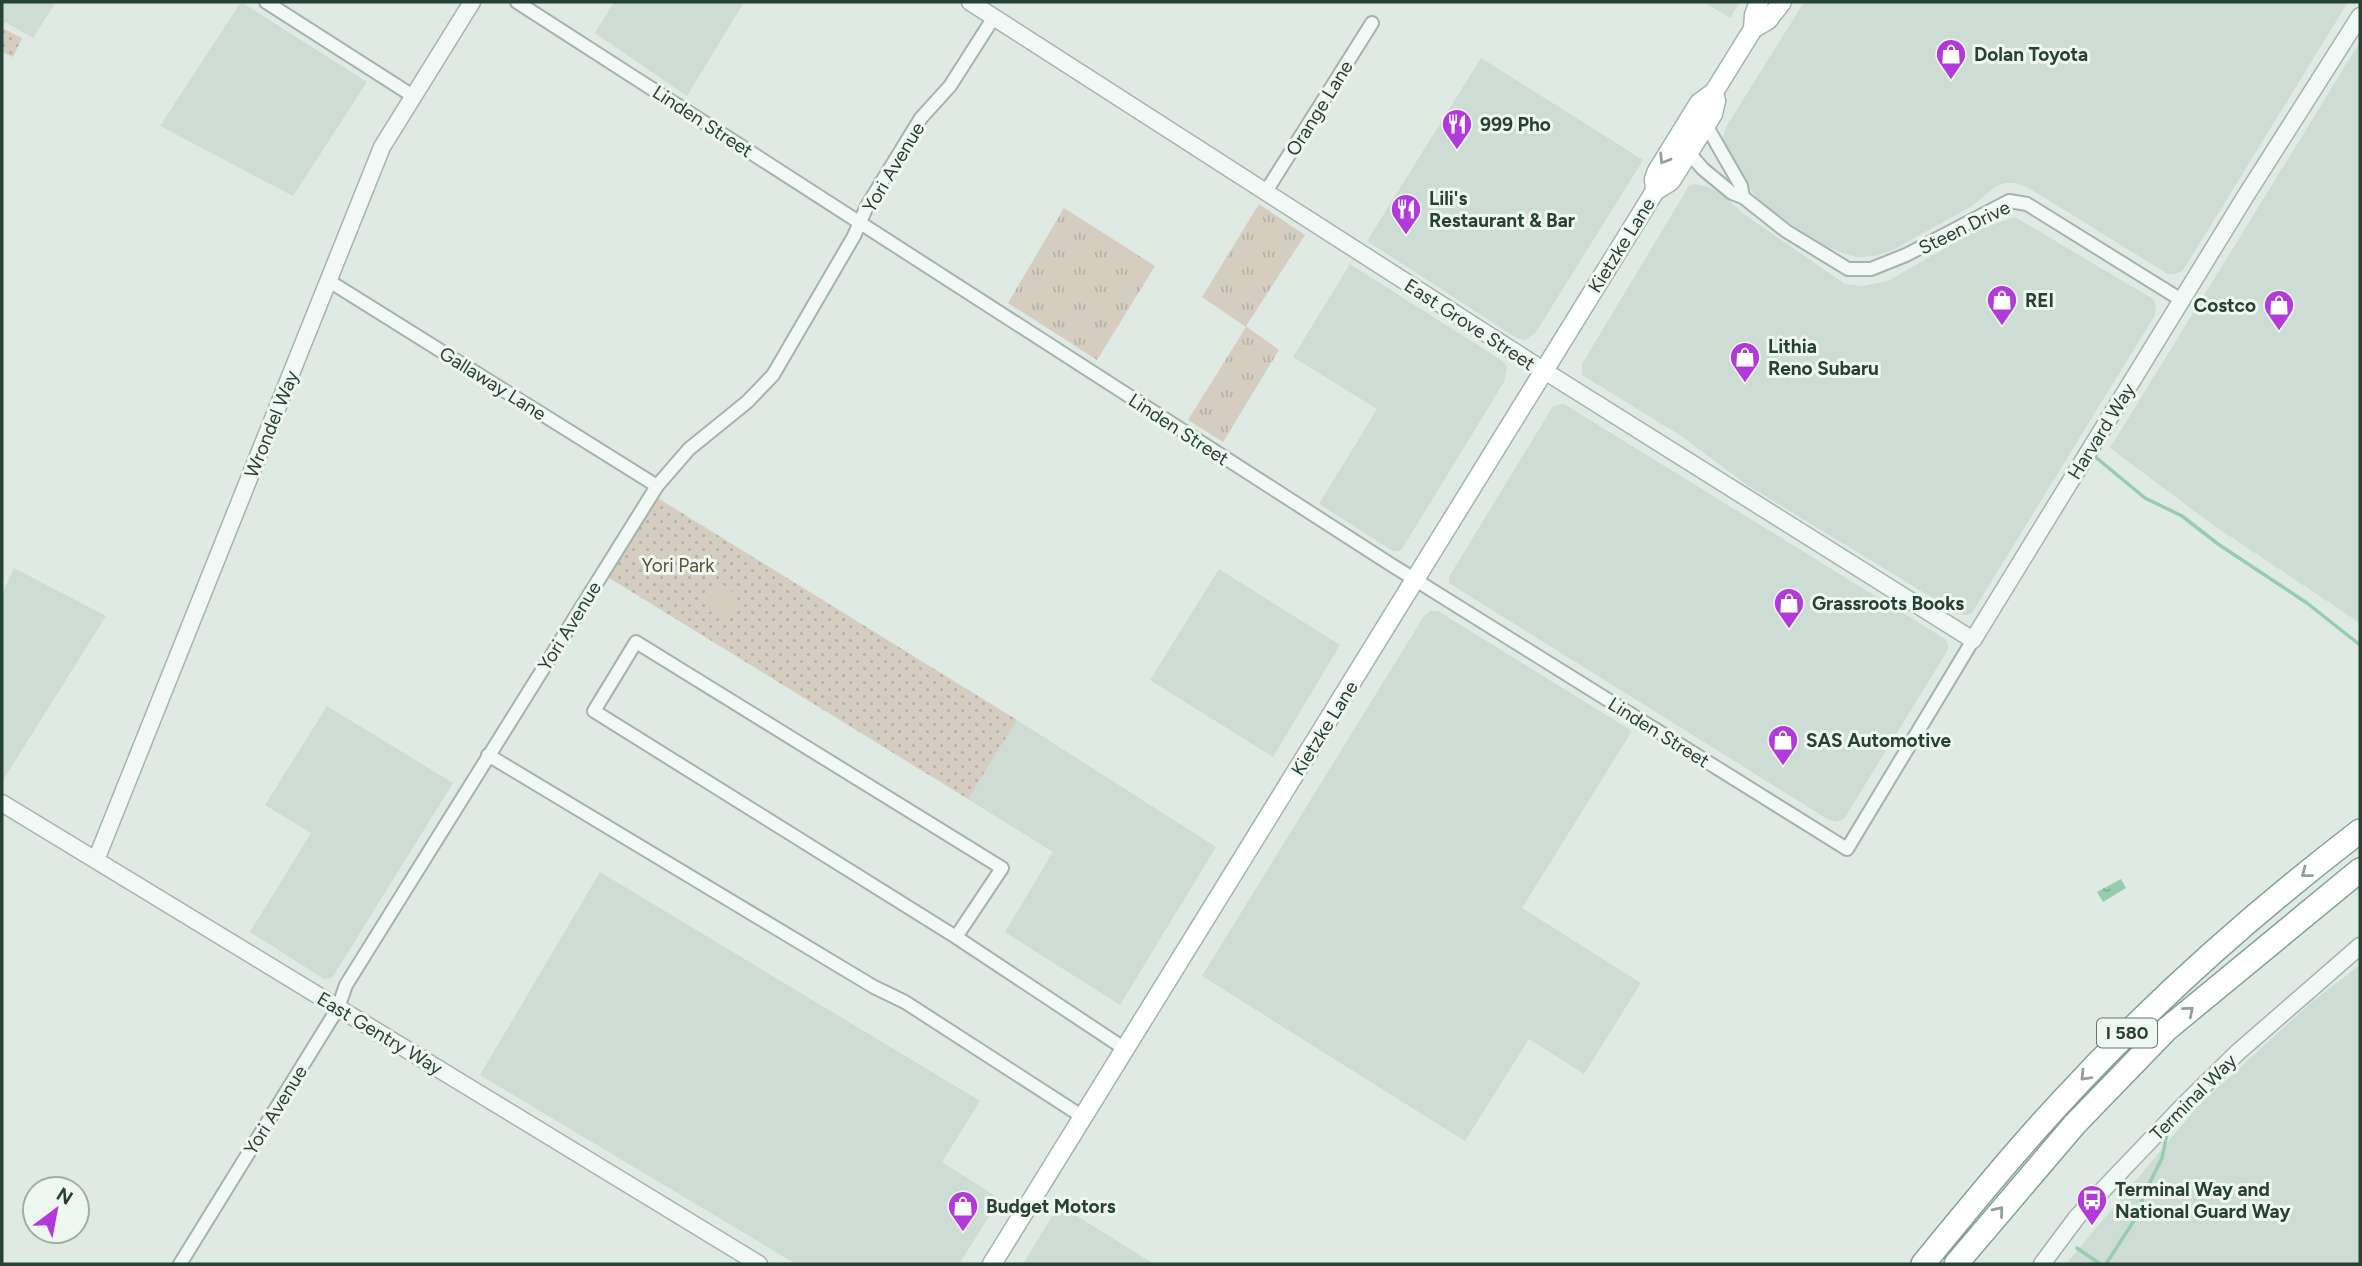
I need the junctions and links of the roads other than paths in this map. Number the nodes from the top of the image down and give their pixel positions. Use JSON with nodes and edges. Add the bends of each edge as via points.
{"nodes":[{"id":1,"x":267,"y":2,"type":"edge"},
{"id":2,"x":472,"y":2,"type":"edge"},
{"id":3,"x":517,"y":2,"type":"edge"},
{"id":4,"x":970,"y":2,"type":"edge"},
{"id":5,"x":1759,"y":2,"type":"edge"},
{"id":6,"x":1782,"y":2,"type":"edge"},
{"id":7,"x":2360,"y":16,"type":"edge"},
{"id":8,"x":994,"y":17,"type":"junction"},
{"id":9,"x":1373,"y":23,"type":"dead end"},
{"id":10,"x":1753,"y":29,"type":"junction"},
{"id":11,"x":413,"y":96,"type":"junction"},
{"id":12,"x":1699,"y":120,"type":"junction"},
{"id":13,"x":1689,"y":153,"type":"junction"},
{"id":14,"x":1655,"y":191,"type":"junction"},
{"id":15,"x":1265,"y":193,"type":"junction"},
{"id":16,"x":1743,"y":197,"type":"junction"},
{"id":17,"x":860,"y":222,"type":"junction"},
{"id":18,"x":329,"y":281,"type":"junction"},
{"id":19,"x":2183,"y":301,"type":"junction"},
{"id":20,"x":1543,"y":370,"type":"junction"},
{"id":21,"x":657,"y":486,"type":"junction"},
{"id":22,"x":1415,"y":581,"type":"junction"},
{"id":23,"x":1973,"y":640,"type":"junction"},
{"id":24,"x":488,"y":755,"type":"junction"},
{"id":25,"x":2,"y":803,"type":"edge"},
{"id":26,"x":2360,"y":831,"type":"edge"},
{"id":27,"x":1847,"y":849,"type":"joint"},
{"id":28,"x":96,"y":860,"type":"junction"},
{"id":29,"x":2360,"y":870,"type":"edge"},
{"id":30,"x":956,"y":937,"type":"junction"},
{"id":31,"x":2360,"y":946,"type":"edge"},
{"id":32,"x":338,"y":1008,"type":"junction"},
{"id":33,"x":1125,"y":1049,"type":"junction"},
{"id":34,"x":1083,"y":1117,"type":"junction"},
{"id":35,"x":180,"y":1264,"type":"edge"},
{"id":36,"x":759,"y":1264,"type":"edge"},
{"id":37,"x":992,"y":1264,"type":"edge"},
{"id":38,"x":1923,"y":1264,"type":"edge"},
{"id":39,"x":1956,"y":1264,"type":"edge"},
{"id":40,"x":2042,"y":1264,"type":"edge"}],
"edges":[{"from":1,"to":11,"type":"street"},
{"from":2,"to":11,"type":"street","name":"Wrondel Way"},
{"from":3,"to":17,"type":"street","name":"Linden Street"},
{"from":4,"to":8,"type":"street","name":"East Grove Street"},
{"from":5,"to":10,"type":"main road","name":"Kietzke Lane"},
{"from":6,"to":10,"type":"main road","name":"Kietzke Lane","via":[[1768,20]]},
{"from":7,"to":19,"type":"street","name":"Harvard Way"},
{"from":8,"to":15,"type":"street","name":"East Grove Street"},
{"from":8,"to":17,"type":"street","name":"Yori Avenue","via":[[950,86],[921,118]]},
{"from":9,"to":15,"type":"street","name":"Orange Lane"},
{"from":10,"to":12,"type":"main road","name":"Kietzke Lane","via":[[1714,93],[1713,114]]},
{"from":11,"to":18,"type":"street","name":"Wrondel Way","via":[[382,147]]},
{"from":12,"to":13,"type":"main road","name":"Kietzke Lane"},
{"from":12,"to":14,"type":"main road","name":"Kietzke Lane","one_way":true,"via":[[1657,171]]},
{"from":12,"to":16,"type":"street","name":"Steen Drive","via":[[1741,186]]},
{"from":13,"to":14,"type":"main road","name":"Kietzke Lane","via":[[1671,181]]},
{"from":13,"to":16,"type":"street","name":"Steen Drive","via":[[1732,193]]},
{"from":14,"to":20,"type":"main road","name":"Kietzke Lane"},
{"from":15,"to":20,"type":"street","name":"East Grove Street"},
{"from":16,"to":19,"type":"street","name":"Steen Drive","via":[[1786,231],[1848,269],[1871,269],[2009,201],[2024,203]]},
{"from":17,"to":21,"type":"street","name":"Yori Avenue","via":[[773,375],[689,449]]},
{"from":17,"to":22,"type":"street","name":"Linden Street"},
{"from":18,"to":21,"type":"street","name":"Gallaway Lane"},
{"from":18,"to":28,"type":"street","name":"Wrondel Way"},
{"from":19,"to":23,"type":"street","name":"Harvard Way"},
{"from":20,"to":22,"type":"main road","name":"Kietzke Lane"},
{"from":20,"to":23,"type":"street","name":"East Grove Street"},
{"from":21,"to":24,"type":"street","name":"Yori Avenue"},
{"from":22,"to":27,"type":"street","name":"Linden Street"},
{"from":22,"to":33,"type":"main road","name":"Kietzke Lane"},
{"from":23,"to":27,"type":"street","name":"Harvard Way"},
{"from":24,"to":32,"type":"street","name":"Yori Avenue","via":[[346,985]]},
{"from":24,"to":34,"type":"street","via":[[905,1002]]},
{"from":25,"to":28,"type":"street","name":"East Gentry Way"},
{"from":26,"to":38,"type":"highway","number":"I 580","one_way":true,"via":[[2244,925],[2126,1034],[2015,1153]]},
{"from":28,"to":32,"type":"street","name":"East Gentry Way"},
{"from":39,"to":29,"type":"highway","number":"I 580","one_way":true,"via":[[2075,1124],[2167,1029]]},
{"from":30,"to":30,"type":"street","via":[[594,710],[636,642],[1002,868]]},
{"from":30,"to":33,"type":"street"},
{"from":31,"to":40,"type":"street","name":"Terminal Way","via":[[2182,1107],[2077,1217]]},
{"from":32,"to":35,"type":"street","name":"Yori Avenue"},
{"from":32,"to":36,"type":"street","name":"East Gentry Way"},
{"from":33,"to":34,"type":"main road","name":"Kietzke Lane"},
{"from":34,"to":37,"type":"main road","name":"Kietzke Lane"}]}
